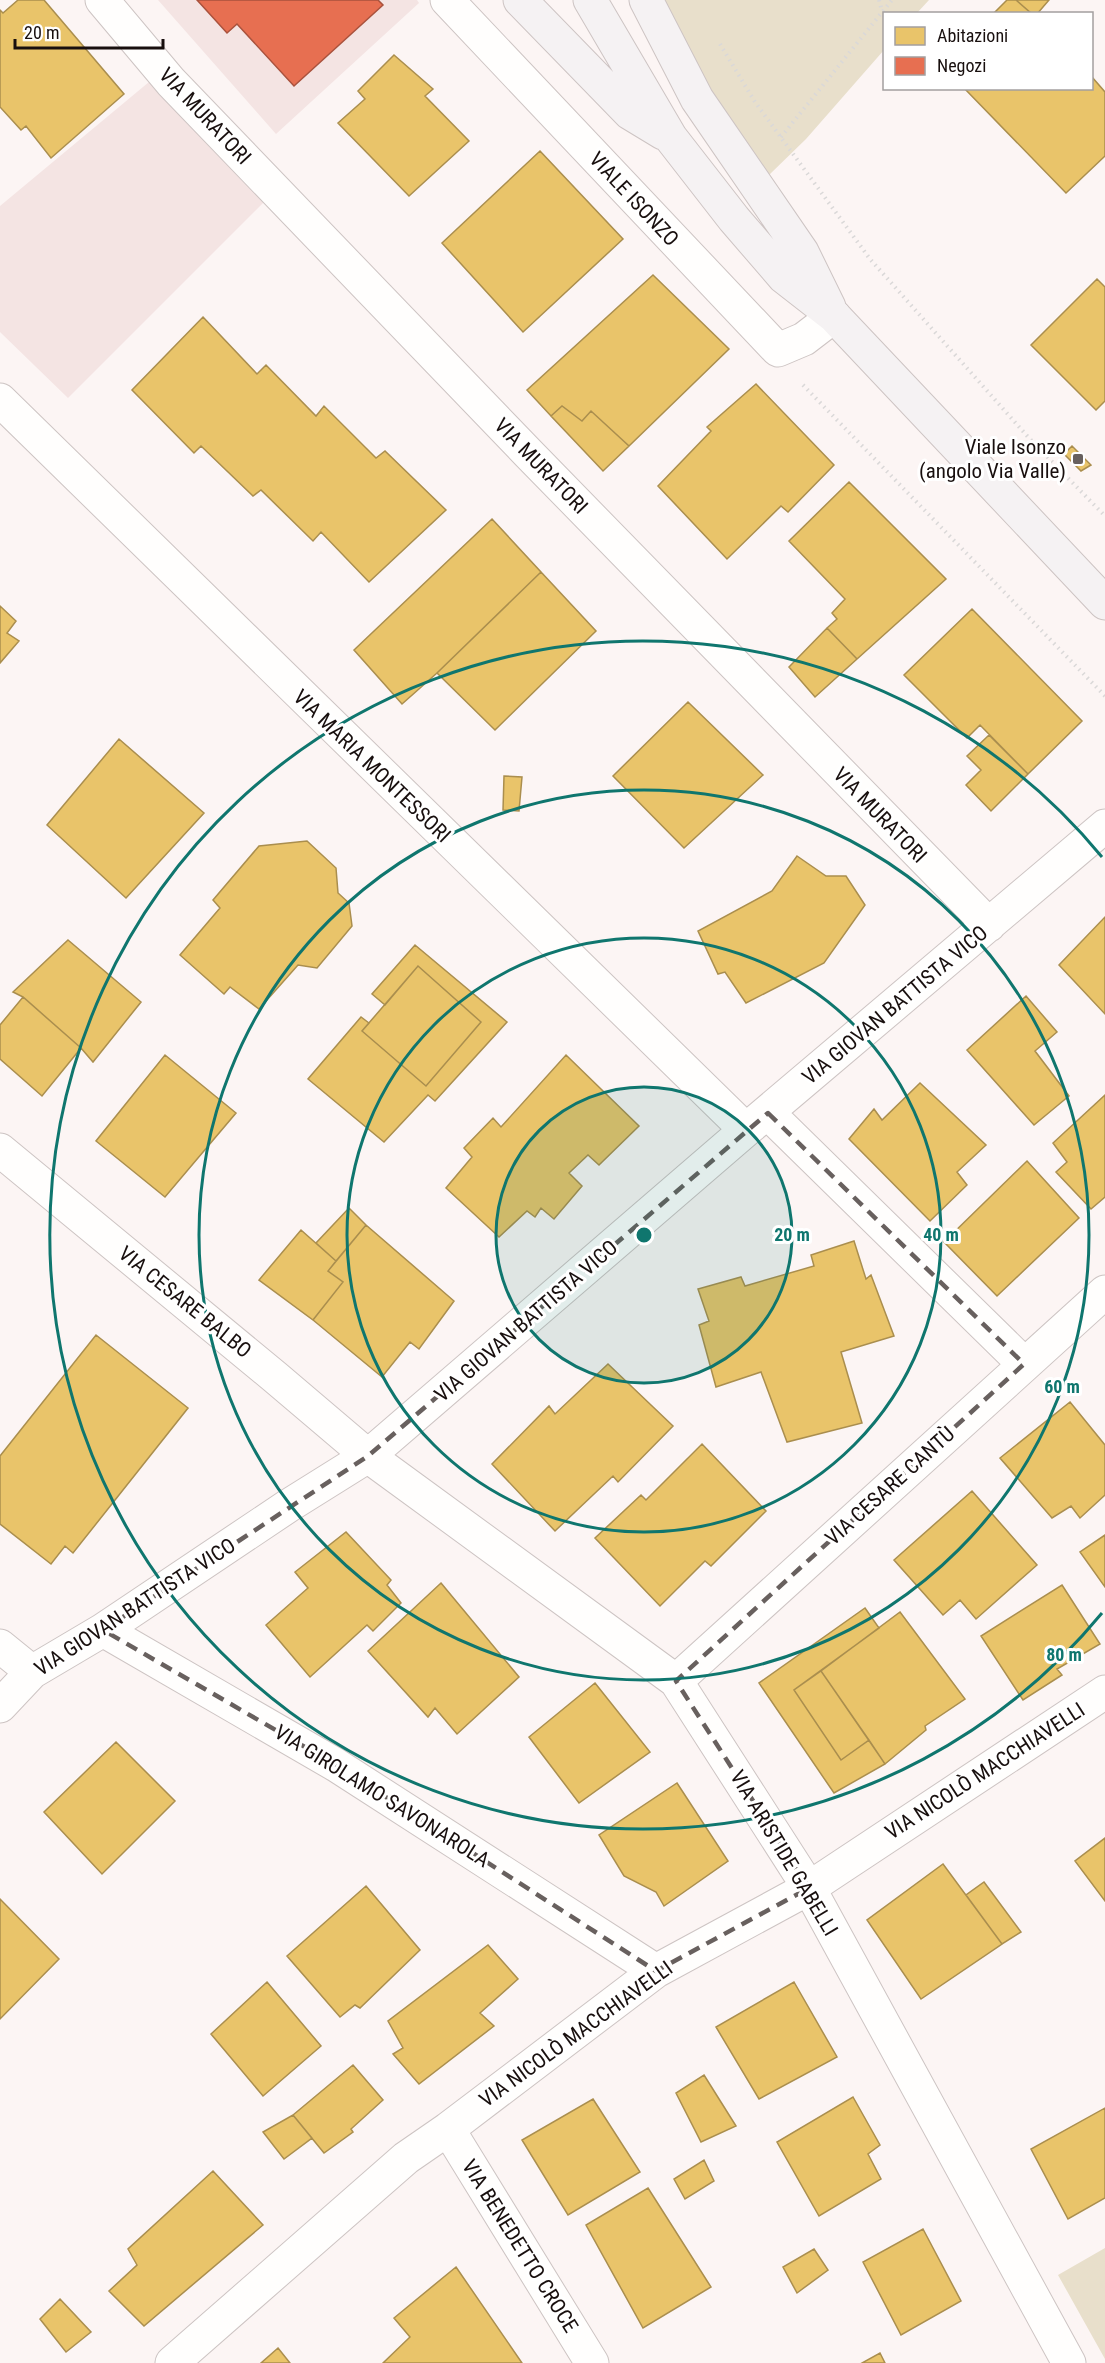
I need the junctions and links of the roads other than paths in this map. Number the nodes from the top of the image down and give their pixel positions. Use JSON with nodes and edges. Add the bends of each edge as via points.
{"nodes":[{"id":1,"x":102,"y":0,"type":"edge"},
{"id":2,"x":447,"y":0,"type":"edge"},
{"id":3,"x":520,"y":0,"type":"edge"},
{"id":4,"x":590,"y":0,"type":"edge"},
{"id":5,"x":646,"y":0,"type":"edge"},
{"id":6,"x":671,"y":138,"type":"junction"},
{"id":7,"x":834,"y":316,"type":"junction"},
{"id":8,"x":0,"y":400,"type":"edge"},
{"id":9,"x":1105,"y":603,"type":"edge"},
{"id":10,"x":1105,"y":826,"type":"edge"},
{"id":11,"x":989,"y":925,"type":"junction"},
{"id":12,"x":757,"y":1121,"type":"junction"},
{"id":13,"x":0,"y":1150,"type":"edge"},
{"id":14,"x":1105,"y":1292,"type":"edge"},
{"id":15,"x":1024,"y":1364,"type":"junction"},
{"id":16,"x":368,"y":1456,"type":"junction"},
{"id":17,"x":103,"y":1630,"type":"junction"},
{"id":18,"x":0,"y":1646,"type":"edge"},
{"id":19,"x":32,"y":1672,"type":"junction"},
{"id":20,"x":676,"y":1681,"type":"junction"},
{"id":21,"x":1105,"y":1692,"type":"edge"},
{"id":22,"x":0,"y":1706,"type":"edge"},
{"id":23,"x":809,"y":1888,"type":"junction"},
{"id":24,"x":656,"y":1971,"type":"junction"},
{"id":25,"x":448,"y":2129,"type":"junction"},
{"id":26,"x":172,"y":2363,"type":"edge"},
{"id":27,"x":592,"y":2363,"type":"edge"},
{"id":28,"x":1069,"y":2363,"type":"edge"}],
"edges":[{"from":1,"to":11,"type":"street","name":"VIA MURATORI","via":[[188,99]]},
{"from":2,"to":7,"type":"street","name":"VIALE ISONZO","via":[[778,350],[804,339]]},
{"from":3,"to":6,"type":"main road","via":[[630,113]]},
{"from":4,"to":6,"type":"main road"},
{"from":5,"to":7,"type":"main road","via":[[697,99],[802,252]]},
{"from":6,"to":7,"type":"main road","via":[[784,277]]},
{"from":7,"to":9,"type":"main road"},
{"from":8,"to":12,"type":"street","name":"VIA MARIA MONTESSORI"},
{"from":10,"to":11,"type":"street","name":"VIA GIOVAN BATTISTA VICO"},
{"from":11,"to":12,"type":"street","name":"VIA GIOVAN BATTISTA VICO"},
{"from":12,"to":15,"type":"street","name":"VIA MARIA MONTESSORI"},
{"from":12,"to":16,"type":"street","name":"VIA GIOVAN BATTISTA VICO"},
{"from":13,"to":16,"type":"street","name":"VIA CESARE BALBO"},
{"from":14,"to":15,"type":"street","name":"VIA CESARE CANTÙ"},
{"from":15,"to":20,"type":"street","name":"VIA CESARE CANTÙ"},
{"from":16,"to":17,"type":"street","name":"VIA GIOVAN BATTISTA VICO"},
{"from":16,"to":20,"type":"street","name":"VIA ARISTIDE GABELLI"},
{"from":17,"to":19,"type":"street","name":"VIA GIOVAN BATTISTA VICO"},
{"from":17,"to":24,"type":"street","name":"VIA GIROLAMO SAVONAROLA","via":[[336,1765]]},
{"from":18,"to":19,"type":"street"},
{"from":19,"to":22,"type":"street","name":"VIA GIOVAN BATTISTA VICO"},
{"from":20,"to":23,"type":"street","name":"VIA ARISTIDE GABELLI"},
{"from":21,"to":23,"type":"street","name":"VIA NICOLÒ MACCHIAVELLI"},
{"from":23,"to":24,"type":"street","name":"VIA NICOLÒ MACCHIAVELLI"},
{"from":23,"to":28,"type":"street","name":"VIA ARISTIDE GABELLI"},
{"from":24,"to":25,"type":"street","name":"VIA NICOLÒ MACCHIAVELLI"},
{"from":25,"to":26,"type":"street","name":"VIA NICOLÒ MACCHIAVELLI","via":[[406,2158]]},
{"from":25,"to":27,"type":"street","name":"VIA BENEDETTO CROCE"}]}
